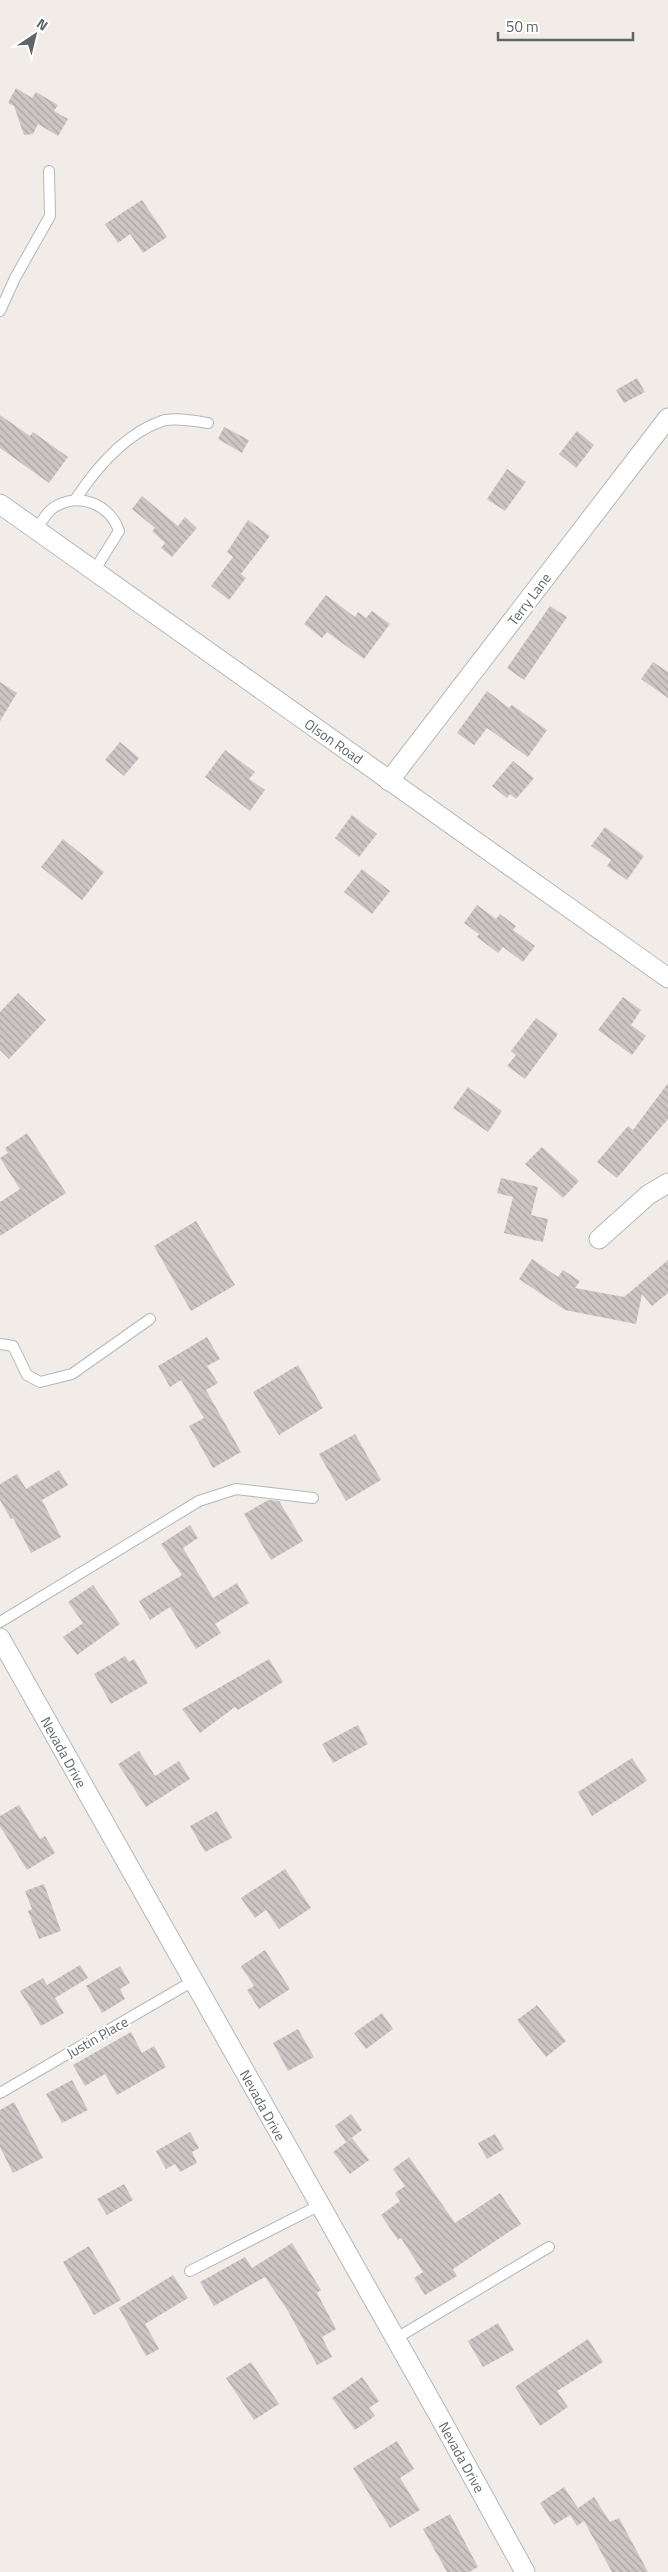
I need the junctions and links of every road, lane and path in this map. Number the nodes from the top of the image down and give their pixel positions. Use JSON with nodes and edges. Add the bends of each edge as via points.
{"nodes":[{"id":1,"x":49,"y":171,"type":"dead end"},
{"id":2,"x":0,"y":311,"type":"edge"},
{"id":3,"x":668,"y":418,"type":"edge"},
{"id":4,"x":208,"y":423,"type":"dead end"},
{"id":5,"x":75,"y":500,"type":"junction"},
{"id":6,"x":0,"y":504,"type":"edge"},
{"id":7,"x":36,"y":529,"type":"junction"},
{"id":8,"x":94,"y":570,"type":"junction"},
{"id":9,"x":390,"y":781,"type":"junction"},
{"id":10,"x":668,"y":978,"type":"edge"},
{"id":11,"x":668,"y":1184,"type":"edge"},
{"id":12,"x":599,"y":1238,"type":"dead end"},
{"id":13,"x":150,"y":1319,"type":"dead end"},
{"id":14,"x":0,"y":1344,"type":"edge"},
{"id":15,"x":313,"y":1498,"type":"dead end"},
{"id":16,"x":0,"y":1622,"type":"edge"},
{"id":17,"x":0,"y":1638,"type":"edge"},
{"id":18,"x":193,"y":1981,"type":"junction"},
{"id":19,"x":0,"y":2093,"type":"edge"},
{"id":20,"x":320,"y":2205,"type":"junction"},
{"id":21,"x":549,"y":2247,"type":"dead end"},
{"id":22,"x":190,"y":2271,"type":"dead end"},
{"id":23,"x":396,"y":2339,"type":"junction"},
{"id":24,"x":525,"y":2572,"type":"edge"}],
"edges":[{"from":1,"to":2,"type":"lane","via":[[50,216]]},
{"from":3,"to":9,"type":"street","name":"Terry Lane"},
{"from":4,"to":5,"type":"lane","via":[[163,420],[122,444],[90,478]]},
{"from":5,"to":7,"type":"lane","via":[[52,508]]},
{"from":5,"to":8,"type":"lane","via":[[84,499],[108,512],[120,531]]},
{"from":6,"to":7,"type":"street","name":"Olson Road"},
{"from":7,"to":8,"type":"street","name":"Olson Road"},
{"from":8,"to":9,"type":"street","name":"Olson Road"},
{"from":9,"to":10,"type":"street","name":"Olson Road"},
{"from":11,"to":12,"type":"street","via":[[648,1195]]},
{"from":13,"to":14,"type":"lane","via":[[72,1374],[40,1382],[27,1375],[13,1346]]},
{"from":15,"to":16,"type":"lane","via":[[236,1489],[199,1501]]},
{"from":17,"to":18,"type":"street","name":"Nevada Drive"},
{"from":18,"to":19,"type":"lane","name":"Justin Place"},
{"from":18,"to":20,"type":"street","name":"Nevada Drive"},
{"from":20,"to":22,"type":"lane"},
{"from":20,"to":23,"type":"street","name":"Nevada Drive"},
{"from":21,"to":23,"type":"lane"},
{"from":23,"to":24,"type":"street","name":"Nevada Drive"}]}
